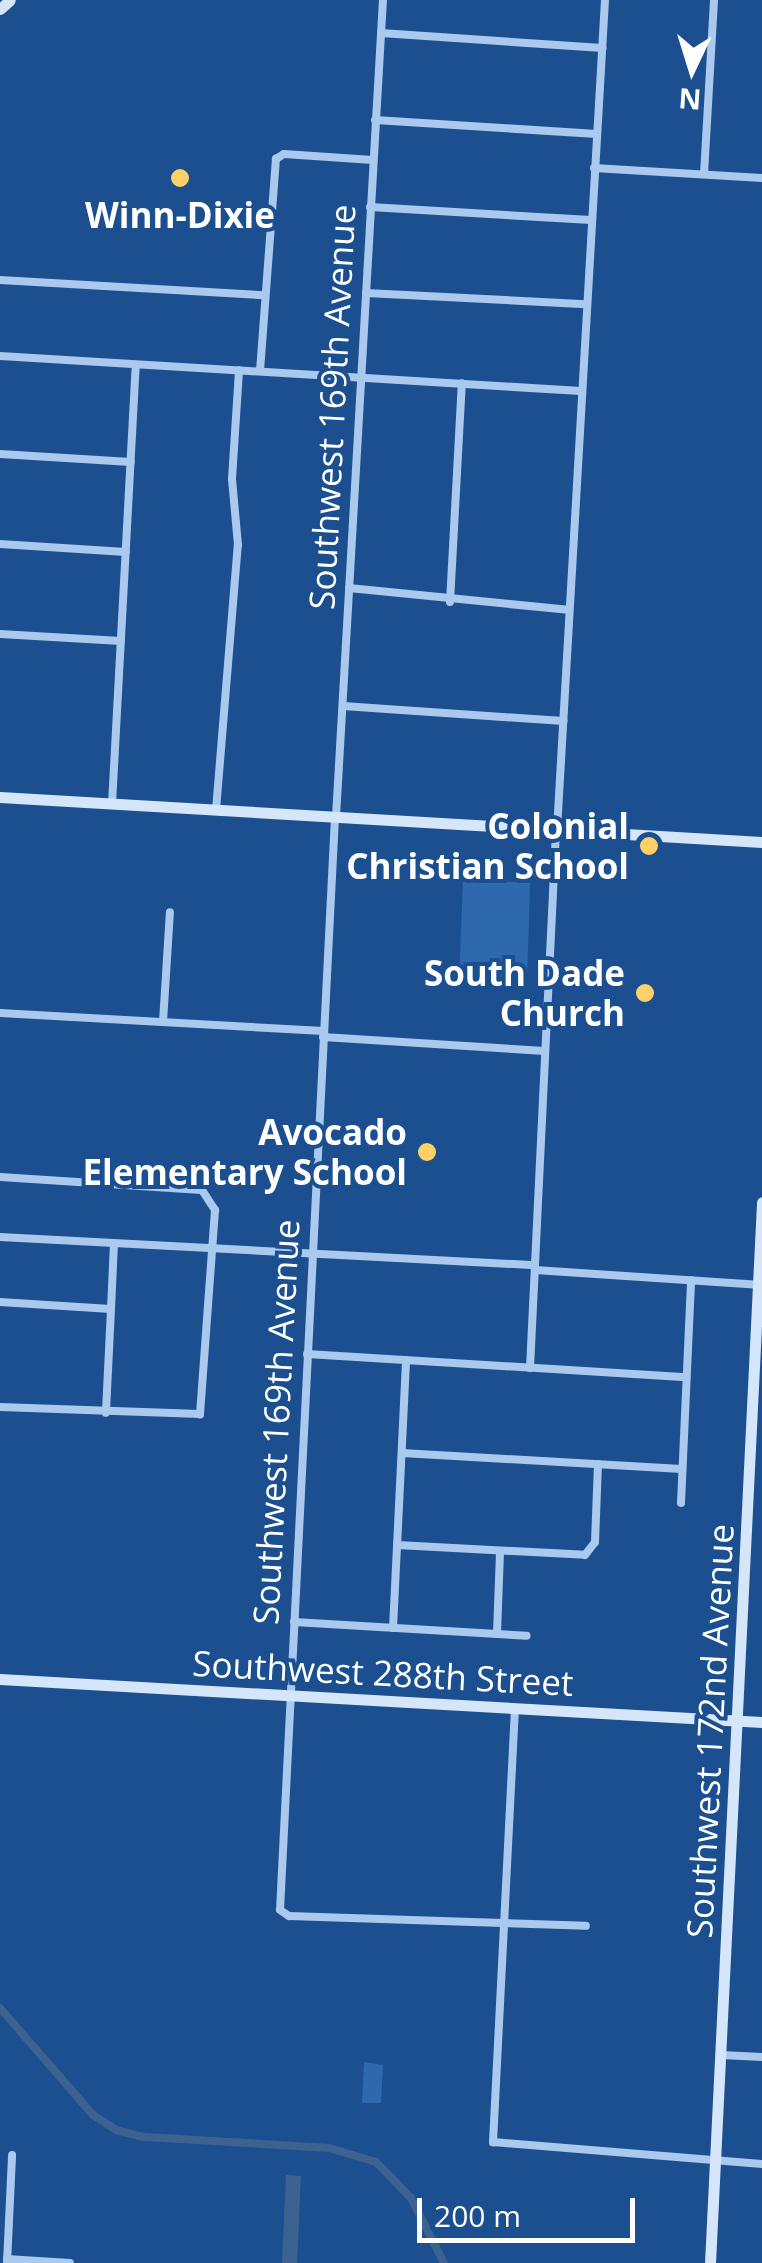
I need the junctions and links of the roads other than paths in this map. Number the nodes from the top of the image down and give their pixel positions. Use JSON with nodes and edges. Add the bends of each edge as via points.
{"nodes":[{"id":1,"x":10,"y":0,"type":"edge"},
{"id":2,"x":382,"y":0,"type":"edge"},
{"id":3,"x":604,"y":0,"type":"edge"},
{"id":4,"x":714,"y":0,"type":"edge"},
{"id":5,"x":0,"y":9,"type":"edge"},
{"id":6,"x":381,"y":34,"type":"junction"},
{"id":7,"x":602,"y":48,"type":"junction"},
{"id":8,"x":375,"y":120,"type":"junction"},
{"id":9,"x":596,"y":134,"type":"junction"},
{"id":10,"x":373,"y":160,"type":"junction"},
{"id":11,"x":594,"y":168,"type":"junction"},
{"id":12,"x":704,"y":174,"type":"junction"},
{"id":13,"x":762,"y":178,"type":"edge"},
{"id":14,"x":370,"y":207,"type":"junction"},
{"id":15,"x":592,"y":220,"type":"junction"},
{"id":16,"x":0,"y":280,"type":"edge"},
{"id":17,"x":366,"y":292,"type":"junction"},
{"id":18,"x":264,"y":295,"type":"junction"},
{"id":19,"x":586,"y":304,"type":"junction"},
{"id":20,"x":0,"y":356,"type":"edge"},
{"id":21,"x":136,"y":365,"type":"junction"},
{"id":22,"x":239,"y":370,"type":"junction"},
{"id":23,"x":260,"y":370,"type":"junction"},
{"id":24,"x":361,"y":377,"type":"junction"},
{"id":25,"x":462,"y":382,"type":"junction"},
{"id":26,"x":581,"y":391,"type":"junction"},
{"id":27,"x":0,"y":454,"type":"edge"},
{"id":28,"x":131,"y":462,"type":"junction"},
{"id":29,"x":0,"y":544,"type":"edge"},
{"id":30,"x":126,"y":552,"type":"junction"},
{"id":31,"x":349,"y":588,"type":"junction"},
{"id":32,"x":450,"y":602,"type":"junction"},
{"id":33,"x":568,"y":610,"type":"junction"},
{"id":34,"x":0,"y":634,"type":"edge"},
{"id":35,"x":121,"y":641,"type":"junction"},
{"id":36,"x":343,"y":706,"type":"junction"},
{"id":37,"x":563,"y":720,"type":"junction"},
{"id":38,"x":0,"y":797,"type":"edge"},
{"id":39,"x":112,"y":804,"type":"junction"},
{"id":40,"x":216,"y":810,"type":"junction"},
{"id":41,"x":336,"y":817,"type":"junction"},
{"id":42,"x":556,"y":830,"type":"junction"},
{"id":43,"x":762,"y":842,"type":"edge"},
{"id":44,"x":170,"y":912,"type":"dead end"},
{"id":45,"x":0,"y":1012,"type":"edge"},
{"id":46,"x":164,"y":1022,"type":"junction"},
{"id":47,"x":323,"y":1034,"type":"junction"},
{"id":48,"x":545,"y":1051,"type":"junction"},
{"id":49,"x":0,"y":1178,"type":"edge"},
{"id":50,"x":762,"y":1202,"type":"edge"},
{"id":51,"x":0,"y":1237,"type":"edge"},
{"id":52,"x":114,"y":1244,"type":"junction"},
{"id":53,"x":213,"y":1250,"type":"junction"},
{"id":54,"x":312,"y":1255,"type":"junction"},
{"id":55,"x":533,"y":1268,"type":"junction"},
{"id":56,"x":691,"y":1280,"type":"junction"},
{"id":57,"x":760,"y":1284,"type":"edge"},
{"id":58,"x":0,"y":1302,"type":"edge"},
{"id":59,"x":111,"y":1309,"type":"junction"},
{"id":60,"x":307,"y":1354,"type":"junction"},
{"id":61,"x":406,"y":1360,"type":"junction"},
{"id":62,"x":530,"y":1368,"type":"junction"},
{"id":63,"x":686,"y":1377,"type":"junction"},
{"id":64,"x":0,"y":1407,"type":"edge"},
{"id":65,"x":106,"y":1412,"type":"junction"},
{"id":66,"x":402,"y":1453,"type":"junction"},
{"id":67,"x":598,"y":1464,"type":"junction"},
{"id":68,"x":682,"y":1469,"type":"junction"},
{"id":69,"x":680,"y":1503,"type":"dead end"},
{"id":70,"x":755,"y":1504,"type":"edge"},
{"id":71,"x":396,"y":1545,"type":"junction"},
{"id":72,"x":500,"y":1552,"type":"junction"},
{"id":73,"x":294,"y":1622,"type":"junction"},
{"id":74,"x":392,"y":1628,"type":"junction"},
{"id":75,"x":497,"y":1634,"type":"junction"},
{"id":76,"x":527,"y":1636,"type":"dead end"},
{"id":77,"x":0,"y":1679,"type":"edge"},
{"id":78,"x":291,"y":1696,"type":"junction"},
{"id":79,"x":514,"y":1708,"type":"junction"},
{"id":80,"x":738,"y":1721,"type":"junction"},
{"id":81,"x":762,"y":1722,"type":"edge"},
{"id":82,"x":501,"y":1926,"type":"junction"},
{"id":83,"x":586,"y":1926,"type":"dead end"},
{"id":84,"x":721,"y":2055,"type":"junction"},
{"id":85,"x":762,"y":2057,"type":"edge"},
{"id":86,"x":12,"y":2155,"type":"dead end"},
{"id":87,"x":715,"y":2160,"type":"junction"},
{"id":88,"x":762,"y":2164,"type":"edge"},
{"id":89,"x":7,"y":2261,"type":"edge"},
{"id":90,"x":70,"y":2263,"type":"edge"},
{"id":91,"x":710,"y":2263,"type":"edge"}],
"edges":[{"from":1,"to":5,"type":"street"},
{"from":2,"to":6,"type":"street","name":"Southwest 169th Avenue"},
{"from":3,"to":7,"type":"street"},
{"from":4,"to":12,"type":"street"},
{"from":6,"to":7,"type":"street"},
{"from":6,"to":8,"type":"street","name":"Southwest 169th Avenue"},
{"from":7,"to":9,"type":"street"},
{"from":8,"to":9,"type":"street"},
{"from":8,"to":10,"type":"street","name":"Southwest 169th Avenue"},
{"from":9,"to":11,"type":"street"},
{"from":10,"to":14,"type":"street","name":"Southwest 169th Avenue"},
{"from":10,"to":18,"type":"street","via":[[276,158]]},
{"from":11,"to":12,"type":"street"},
{"from":11,"to":15,"type":"street"},
{"from":12,"to":13,"type":"street"},
{"from":14,"to":15,"type":"street"},
{"from":14,"to":17,"type":"street","name":"Southwest 169th Avenue"},
{"from":15,"to":19,"type":"street"},
{"from":16,"to":18,"type":"street"},
{"from":17,"to":19,"type":"street"},
{"from":17,"to":24,"type":"street","name":"Southwest 169th Avenue"},
{"from":18,"to":23,"type":"street"},
{"from":19,"to":26,"type":"street"},
{"from":20,"to":21,"type":"street"},
{"from":21,"to":22,"type":"street"},
{"from":21,"to":28,"type":"street"},
{"from":22,"to":23,"type":"street"},
{"from":22,"to":40,"type":"street","via":[[232,479],[238,545]]},
{"from":23,"to":24,"type":"street"},
{"from":24,"to":25,"type":"street"},
{"from":24,"to":31,"type":"street","name":"Southwest 169th Avenue"},
{"from":25,"to":26,"type":"street"},
{"from":25,"to":32,"type":"street"},
{"from":26,"to":33,"type":"street"},
{"from":27,"to":28,"type":"street"},
{"from":28,"to":30,"type":"street"},
{"from":29,"to":30,"type":"street"},
{"from":30,"to":35,"type":"street"},
{"from":31,"to":32,"type":"street"},
{"from":31,"to":36,"type":"street","name":"Southwest 169th Avenue"},
{"from":32,"to":33,"type":"street"},
{"from":33,"to":37,"type":"street"},
{"from":34,"to":35,"type":"street"},
{"from":35,"to":39,"type":"street"},
{"from":36,"to":37,"type":"street"},
{"from":36,"to":41,"type":"street","name":"Southwest 169th Avenue"},
{"from":37,"to":42,"type":"street"},
{"from":38,"to":39,"type":"street"},
{"from":39,"to":40,"type":"street"},
{"from":40,"to":41,"type":"street"},
{"from":41,"to":42,"type":"street"},
{"from":41,"to":47,"type":"street","name":"Southwest 169th Avenue"},
{"from":42,"to":43,"type":"street"},
{"from":42,"to":48,"type":"street"},
{"from":44,"to":46,"type":"street"},
{"from":45,"to":46,"type":"street"},
{"from":46,"to":47,"type":"street"},
{"from":47,"to":48,"type":"street"},
{"from":47,"to":54,"type":"street","name":"Southwest 169th Avenue"},
{"from":48,"to":55,"type":"street"},
{"from":49,"to":53,"type":"street","via":[[207,1191],[215,1204]]},
{"from":50,"to":57,"type":"street","name":"Southwest 172nd Avenue"},
{"from":51,"to":52,"type":"street"},
{"from":52,"to":53,"type":"street"},
{"from":52,"to":59,"type":"street"},
{"from":53,"to":54,"type":"street"},
{"from":53,"to":65,"type":"street","via":[[203,1410],[188,1418]]},
{"from":54,"to":55,"type":"street"},
{"from":54,"to":60,"type":"street","name":"Southwest 169th Avenue"},
{"from":55,"to":56,"type":"street"},
{"from":55,"to":62,"type":"street"},
{"from":56,"to":57,"type":"street"},
{"from":56,"to":63,"type":"street"},
{"from":57,"to":70,"type":"street","name":"Southwest 172nd Avenue"},
{"from":58,"to":59,"type":"street"},
{"from":59,"to":65,"type":"street"},
{"from":60,"to":61,"type":"street"},
{"from":60,"to":73,"type":"street","name":"Southwest 169th Avenue"},
{"from":61,"to":62,"type":"street"},
{"from":61,"to":66,"type":"street"},
{"from":62,"to":63,"type":"street"},
{"from":63,"to":68,"type":"street"},
{"from":64,"to":65,"type":"street"},
{"from":66,"to":67,"type":"street"},
{"from":66,"to":71,"type":"street"},
{"from":67,"to":68,"type":"street"},
{"from":67,"to":72,"type":"street","via":[[591,1550],[578,1556]]},
{"from":68,"to":69,"type":"street"},
{"from":70,"to":80,"type":"street","name":"Southwest 172nd Avenue"},
{"from":71,"to":72,"type":"street"},
{"from":71,"to":74,"type":"street"},
{"from":72,"to":75,"type":"street"},
{"from":73,"to":74,"type":"street"},
{"from":73,"to":78,"type":"street","name":"Southwest 169th Avenue"},
{"from":74,"to":75,"type":"street"},
{"from":75,"to":76,"type":"street"},
{"from":77,"to":78,"type":"street","name":"Southwest 288th Street"},
{"from":78,"to":79,"type":"street","name":"Southwest 288th Street"},
{"from":78,"to":82,"type":"street","name":"Southwest 169th Avenue","via":[[280,1910],[289,1916]]},
{"from":79,"to":80,"type":"street","name":"Southwest 288th Street"},
{"from":79,"to":82,"type":"street"},
{"from":80,"to":81,"type":"street","name":"Southwest 288th Street"},
{"from":80,"to":84,"type":"street","name":"Southwest 172nd Avenue"},
{"from":82,"to":83,"type":"street"},
{"from":82,"to":87,"type":"street","via":[[492,2142]]},
{"from":84,"to":85,"type":"street"},
{"from":84,"to":87,"type":"street","name":"Southwest 172nd Avenue"},
{"from":86,"to":89,"type":"street"},
{"from":87,"to":88,"type":"street"},
{"from":87,"to":91,"type":"street","name":"Southwest 172nd Avenue"},
{"from":89,"to":90,"type":"street"}]}
